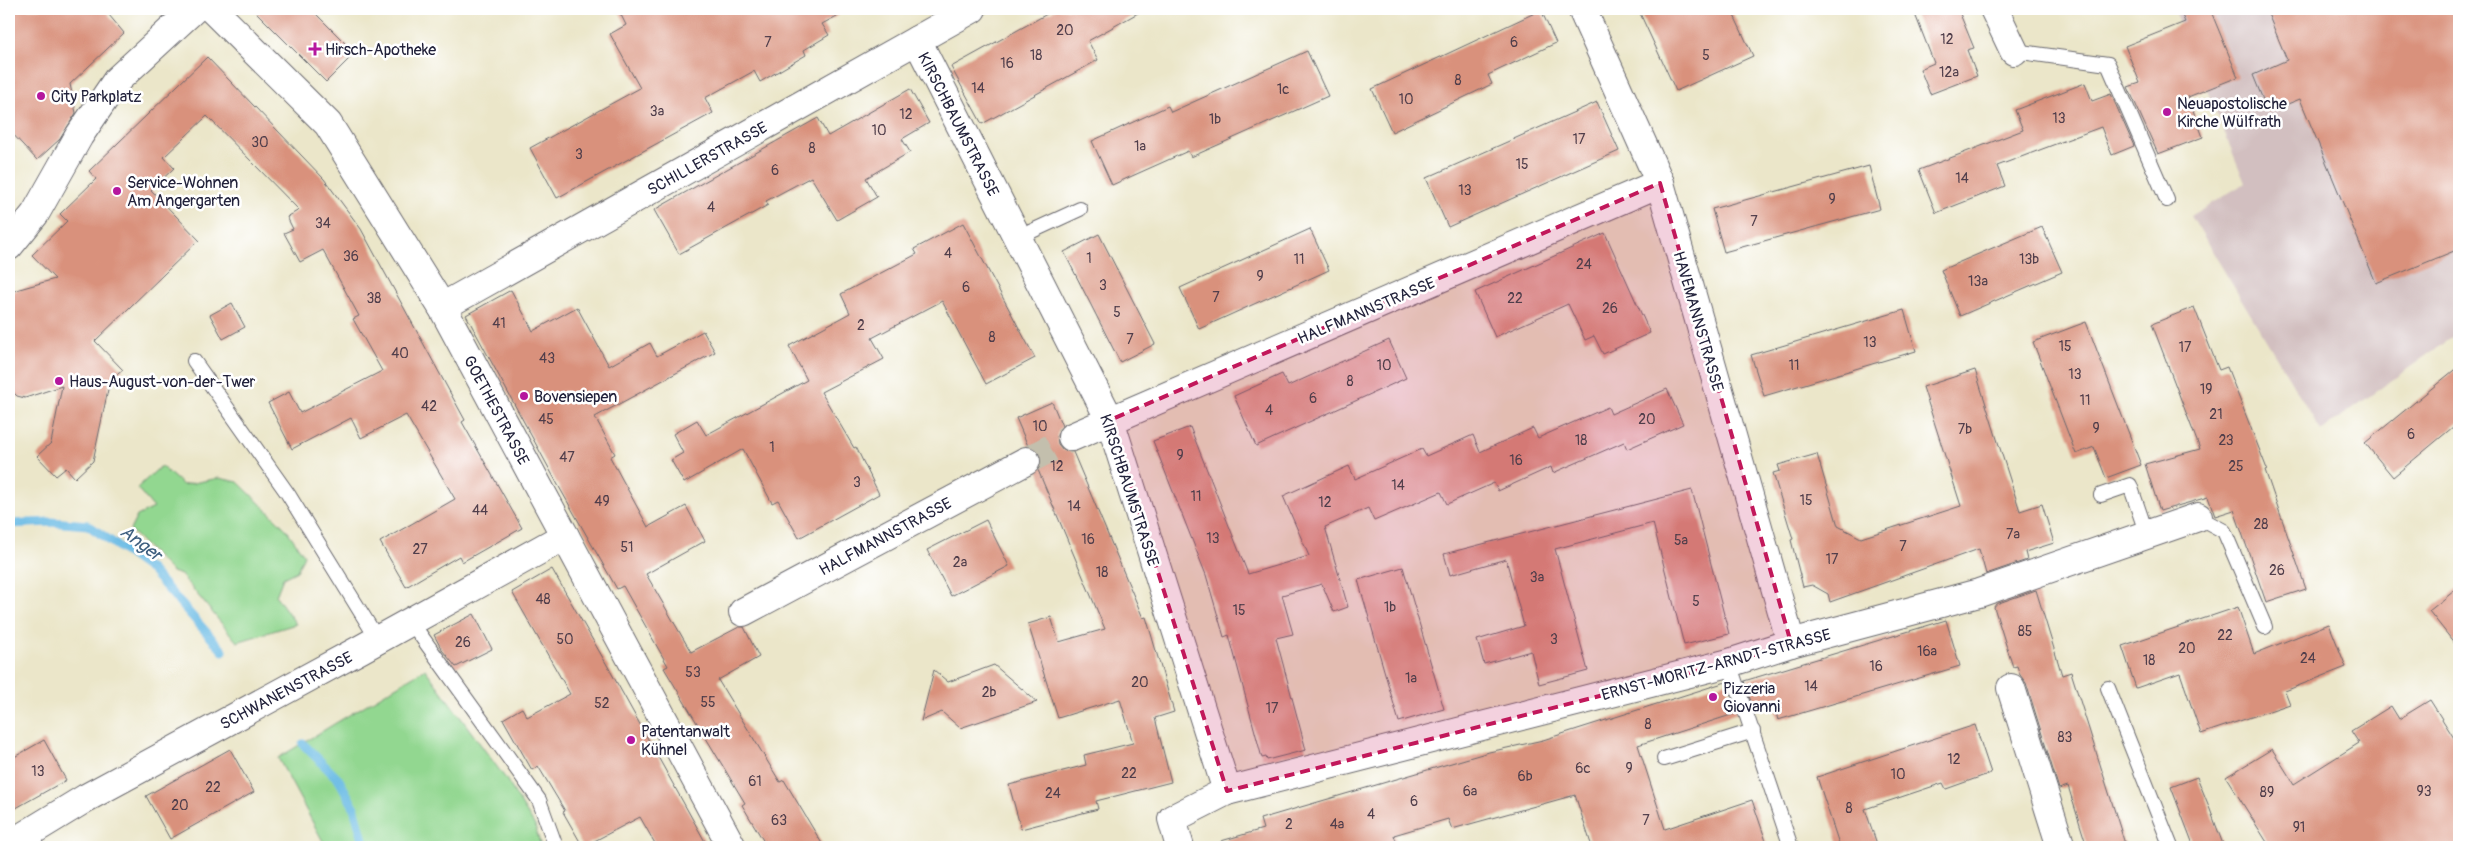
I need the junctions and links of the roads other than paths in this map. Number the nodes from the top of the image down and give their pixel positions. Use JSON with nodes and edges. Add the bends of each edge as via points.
{"nodes":[{"id":1,"x":194,"y":9,"type":"edge"},
{"id":2,"x":212,"y":9,"type":"edge"},
{"id":3,"x":972,"y":9,"type":"edge"},
{"id":4,"x":1582,"y":9,"type":"edge"},
{"id":5,"x":1994,"y":9,"type":"edge"},
{"id":6,"x":917,"y":40,"type":"junction"},
{"id":7,"x":2014,"y":51,"type":"joint"},
{"id":8,"x":1660,"y":183,"type":"junction"},
{"id":9,"x":2167,"y":200,"type":"dead end"},
{"id":10,"x":1080,"y":209,"type":"dead end"},
{"id":11,"x":1018,"y":238,"type":"junction"},
{"id":12,"x":9,"y":246,"type":"edge"},
{"id":13,"x":442,"y":308,"type":"junction"},
{"id":14,"x":194,"y":361,"type":"dead end"},
{"id":15,"x":1110,"y":420,"type":"junction"},
{"id":16,"x":1072,"y":437,"type":"tunnel mouth"},
{"id":17,"x":1026,"y":461,"type":"tunnel mouth"},
{"id":18,"x":2101,"y":495,"type":"dead end"},
{"id":19,"x":2198,"y":517,"type":"joint"},
{"id":20,"x":2147,"y":534,"type":"junction"},
{"id":21,"x":565,"y":536,"type":"junction"},
{"id":22,"x":743,"y":612,"type":"dead end"},
{"id":23,"x":411,"y":622,"type":"junction"},
{"id":24,"x":2265,"y":627,"type":"dead end"},
{"id":25,"x":378,"y":640,"type":"junction"},
{"id":26,"x":1791,"y":642,"type":"junction"},
{"id":27,"x":1729,"y":663,"type":"junction"},
{"id":28,"x":2011,"y":688,"type":"dead end"},
{"id":29,"x":2108,"y":688,"type":"dead end"},
{"id":30,"x":1753,"y":731,"type":"junction"},
{"id":31,"x":1664,"y":759,"type":"dead end"},
{"id":32,"x":1228,"y":791,"type":"junction"},
{"id":33,"x":9,"y":845,"type":"edge"},
{"id":34,"x":556,"y":847,"type":"edge"},
{"id":35,"x":732,"y":847,"type":"edge"},
{"id":36,"x":1180,"y":847,"type":"edge"},
{"id":37,"x":1791,"y":847,"type":"edge"},
{"id":38,"x":2060,"y":847,"type":"edge"},
{"id":39,"x":2171,"y":847,"type":"edge"}],
"edges":[{"from":1,"to":12,"type":"street","via":[[117,80],[79,136],[35,214]]},
{"from":2,"to":13,"type":"street","name":"GOETHESTRASSE","via":[[328,124]]},
{"from":3,"to":6,"type":"street","name":"SCHILLERSTRASSE"},
{"from":4,"to":8,"type":"street","name":"HAVEMANNSTRASSE"},
{"from":5,"to":7,"type":"street"},
{"from":6,"to":11,"type":"street","name":"KIRSCHBAUMSTRASSE"},
{"from":6,"to":13,"type":"street","name":"SCHILLERSTRASSE"},
{"from":7,"to":9,"type":"lane","via":[[2108,64]]},
{"from":8,"to":15,"type":"street","name":"HALFMANNSTRASSE"},
{"from":8,"to":26,"type":"street","name":"HAVEMANNSTRASSE"},
{"from":10,"to":11,"type":"lane"},
{"from":11,"to":15,"type":"street","name":"KIRSCHBAUMSTRASSE"},
{"from":13,"to":21,"type":"street","name":"GOETHESTRASSE"},
{"from":14,"to":25,"type":"lane","via":[[288,494]]},
{"from":15,"to":16,"type":"street","name":"HALFMANNSTRASSE"},
{"from":15,"to":32,"type":"street","name":"KIRSCHBAUMSTRASSE"},
{"from":17,"to":22,"type":"street","name":"HALFMANNSTRASSE"},
{"from":18,"to":20,"type":"lane","via":[[2130,485]]},
{"from":19,"to":20,"type":"street","name":"ERNST-MORITZ-ARNDT-STRASSE"},
{"from":19,"to":24,"type":"lane","via":[[2224,532]]},
{"from":20,"to":26,"type":"street","name":"ERNST-MORITZ-ARNDT-STRASSE","via":[[1979,593]]},
{"from":21,"to":23,"type":"street","name":"SCHWANENSTRASSE"},
{"from":21,"to":35,"type":"street","name":"GOETHESTRASSE"},
{"from":23,"to":25,"type":"street","name":"SCHWANENSTRASSE"},
{"from":23,"to":34,"type":"lane","via":[[539,800]]},
{"from":25,"to":33,"type":"street","name":"SCHWANENSTRASSE","via":[[86,798]]},
{"from":26,"to":27,"type":"street","name":"ERNST-MORITZ-ARNDT-STRASSE"},
{"from":27,"to":30,"type":"lane"},
{"from":27,"to":32,"type":"street","name":"ERNST-MORITZ-ARNDT-STRASSE"},
{"from":28,"to":38,"type":"street"},
{"from":29,"to":39,"type":"lane"},
{"from":30,"to":31,"type":"lane"},
{"from":30,"to":37,"type":"lane"},
{"from":32,"to":36,"type":"street","via":[[1172,819]]}]}
